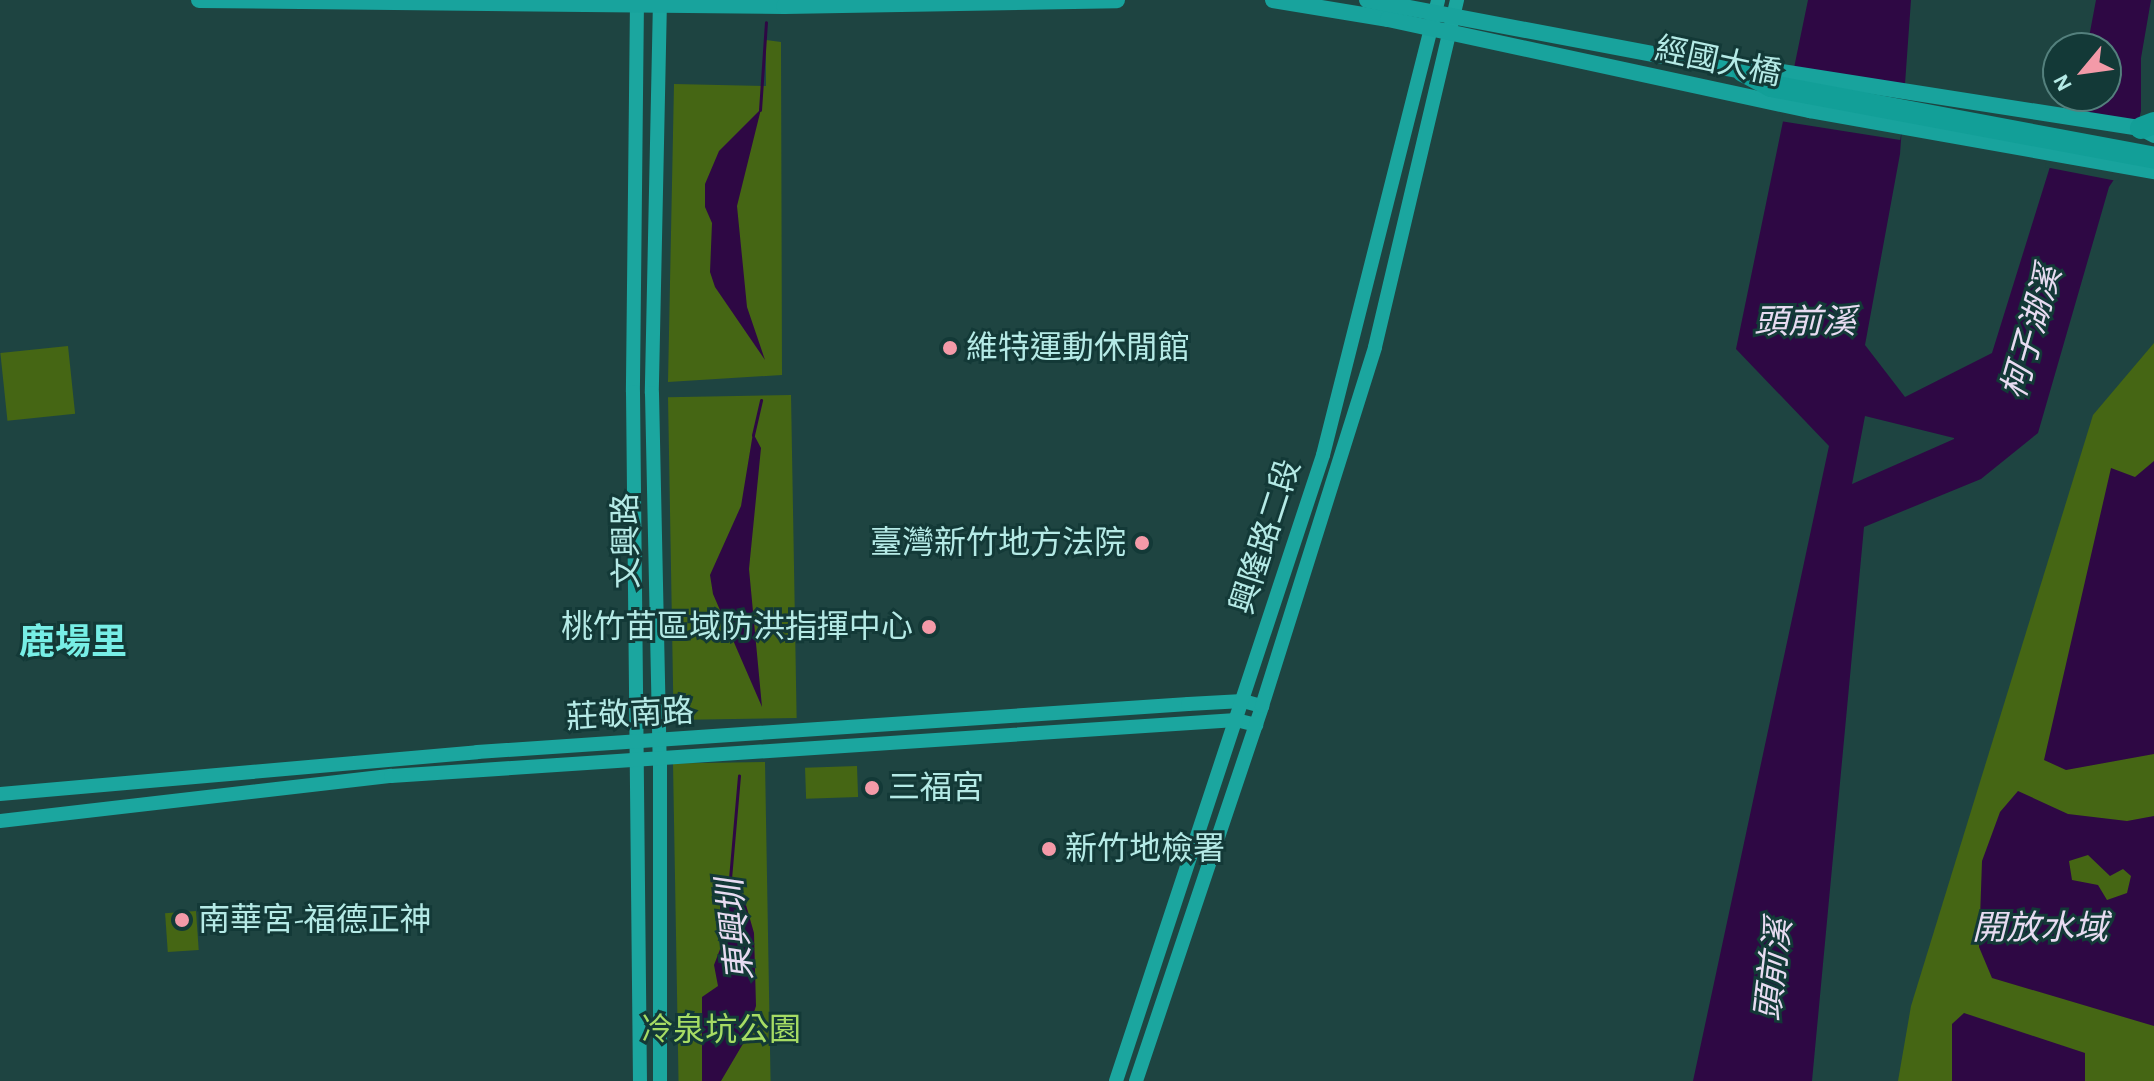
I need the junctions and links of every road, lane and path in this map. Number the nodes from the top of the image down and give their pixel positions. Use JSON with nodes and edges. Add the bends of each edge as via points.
{"nodes":[{"id":1,"x":199,"y":0,"type":"edge"},
{"id":2,"x":1117,"y":0,"type":"edge"},
{"id":3,"x":1273,"y":0,"type":"edge"},
{"id":4,"x":1367,"y":0,"type":"edge"},
{"id":5,"x":1438,"y":0,"type":"edge"},
{"id":6,"x":637,"y":2,"type":"edge"},
{"id":7,"x":660,"y":2,"type":"edge"},
{"id":8,"x":1457,"y":2,"type":"edge"},
{"id":9,"x":1743,"y":71,"type":"junction"},
{"id":10,"x":2150,"y":129,"type":"edge"},
{"id":11,"x":2154,"y":158,"type":"edge"},
{"id":12,"x":2154,"y":171,"type":"edge"},
{"id":13,"x":1243,"y":701,"type":"junction"},
{"id":14,"x":1262,"y":706,"type":"junction"},
{"id":15,"x":1236,"y":720,"type":"junction"},
{"id":16,"x":1256,"y":725,"type":"junction"},
{"id":17,"x":660,"y":742,"type":"junction"},
{"id":18,"x":640,"y":743,"type":"junction"},
{"id":19,"x":640,"y":761,"type":"junction"},
{"id":20,"x":660,"y":761,"type":"junction"},
{"id":21,"x":0,"y":794,"type":"edge"},
{"id":22,"x":0,"y":821,"type":"edge"},
{"id":23,"x":640,"y":1081,"type":"edge"},
{"id":24,"x":660,"y":1081,"type":"edge"},
{"id":25,"x":1116,"y":1081,"type":"edge"},
{"id":26,"x":1136,"y":1081,"type":"edge"}],
"edges":[{"from":1,"to":6,"type":"main road"},
{"from":2,"to":7,"type":"main road"},
{"from":3,"to":12,"type":"main road","name":"經國大橋","via":[[1388,19],[1810,110]]},
{"from":4,"to":9,"type":"main road","name":"經國大橋"},
{"from":5,"to":13,"type":"street","name":"興隆路二段","via":[[1352,348]]},
{"from":6,"to":7,"type":"main road"},
{"from":6,"to":18,"type":"street","name":"文興路","via":[[633,392]]},
{"from":7,"to":17,"type":"street","name":"文興路","via":[[652,393]]},
{"from":8,"to":14,"type":"street","name":"興隆路二段","via":[[1394,278]]},
{"from":9,"to":10,"type":"main road","name":"經國大橋","via":[[1769,70]]},
{"from":9,"to":11,"type":"highway","via":[[1771,86]]},
{"from":13,"to":14,"type":"street","name":"莊敬南路"},
{"from":13,"to":15,"type":"street","name":"興隆路二段"},
{"from":13,"to":17,"type":"street","name":"莊敬南路"},
{"from":14,"to":16,"type":"street","name":"興隆路二段"},
{"from":15,"to":16,"type":"street","name":"莊敬南路"},
{"from":15,"to":20,"type":"street","name":"莊敬南路"},
{"from":15,"to":25,"type":"street","name":"興隆路二段"},
{"from":16,"to":26,"type":"street","name":"興隆路二段"},
{"from":17,"to":18,"type":"street","name":"莊敬南路"},
{"from":17,"to":20,"type":"street","name":"文興路"},
{"from":18,"to":19,"type":"street","name":"文興路"},
{"from":18,"to":21,"type":"street","name":"莊敬南路","via":[[390,758]]},
{"from":19,"to":20,"type":"street","name":"莊敬南路"},
{"from":19,"to":22,"type":"street","name":"莊敬南路","via":[[383,777]]},
{"from":19,"to":23,"type":"street","name":"文興路"},
{"from":20,"to":24,"type":"street","name":"文興路"}]}
